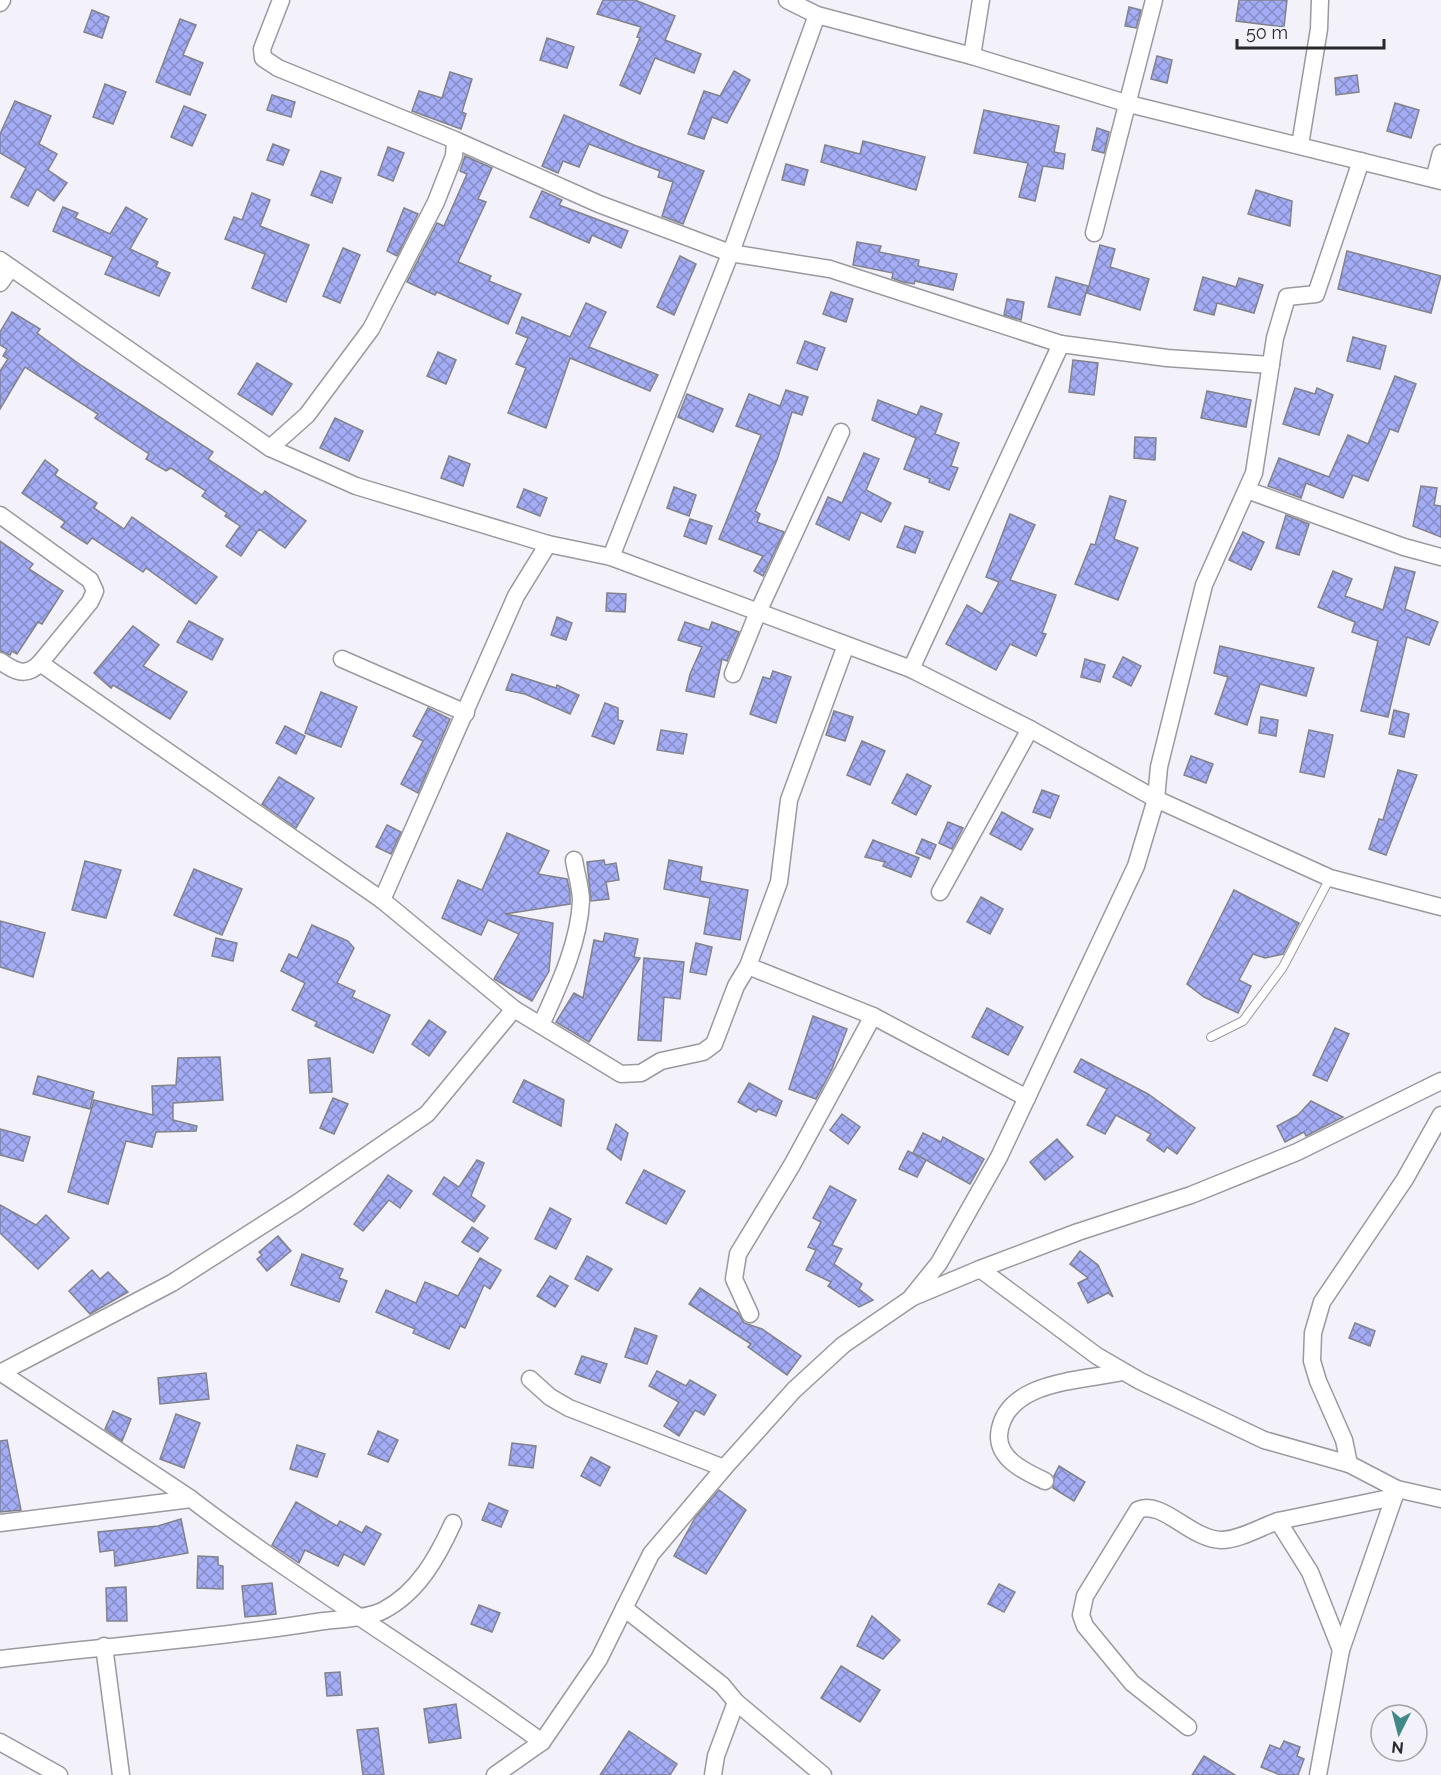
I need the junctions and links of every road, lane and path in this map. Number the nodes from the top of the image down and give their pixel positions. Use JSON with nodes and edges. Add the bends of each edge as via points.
{"nodes":[{"id":1,"x":280,"y":0,"type":"edge"},
{"id":2,"x":787,"y":0,"type":"edge"},
{"id":3,"x":981,"y":0,"type":"edge"},
{"id":4,"x":1154,"y":0,"type":"edge"},
{"id":5,"x":1320,"y":0,"type":"edge"},
{"id":6,"x":818,"y":15,"type":"junction"},
{"id":7,"x":972,"y":56,"type":"junction"},
{"id":8,"x":1129,"y":104,"type":"junction"},
{"id":9,"x":455,"y":140,"type":"junction"},
{"id":10,"x":1300,"y":145,"type":"junction"},
{"id":11,"x":1441,"y":153,"type":"edge"},
{"id":12,"x":1361,"y":161,"type":"junction"},
{"id":13,"x":1438,"y":180,"type":"edge"},
{"id":14,"x":1094,"y":233,"type":"dead end"},
{"id":15,"x":730,"y":253,"type":"junction"},
{"id":16,"x":6,"y":264,"type":"edge"},
{"id":17,"x":0,"y":283,"type":"edge"},
{"id":18,"x":1061,"y":344,"type":"junction"},
{"id":19,"x":1271,"y":365,"type":"junction"},
{"id":20,"x":841,"y":432,"type":"dead end"},
{"id":21,"x":270,"y":448,"type":"junction"},
{"id":22,"x":1247,"y":490,"type":"junction"},
{"id":23,"x":0,"y":516,"type":"edge"},
{"id":24,"x":548,"y":544,"type":"junction"},
{"id":25,"x":1441,"y":557,"type":"edge"},
{"id":26,"x":611,"y":558,"type":"junction"},
{"id":27,"x":758,"y":612,"type":"junction"},
{"id":28,"x":846,"y":645,"type":"junction"},
{"id":29,"x":342,"y":659,"type":"dead end"},
{"id":30,"x":0,"y":661,"type":"edge"},
{"id":31,"x":40,"y":663,"type":"junction"},
{"id":32,"x":911,"y":669,"type":"junction"},
{"id":33,"x":733,"y":674,"type":"dead end"},
{"id":34,"x":466,"y":713,"type":"junction"},
{"id":35,"x":1030,"y":729,"type":"junction"},
{"id":36,"x":1156,"y":799,"type":"junction"},
{"id":37,"x":574,"y":860,"type":"dead end"},
{"id":38,"x":1330,"y":878,"type":"junction"},
{"id":39,"x":940,"y":892,"type":"dead end"},
{"id":40,"x":382,"y":900,"type":"junction"},
{"id":41,"x":1441,"y":907,"type":"edge"},
{"id":42,"x":748,"y":966,"type":"junction"},
{"id":43,"x":514,"y":1009,"type":"junction"},
{"id":44,"x":873,"y":1016,"type":"junction"},
{"id":45,"x":541,"y":1025,"type":"junction"},
{"id":46,"x":1211,"y":1037,"type":"dead end"},
{"id":47,"x":1441,"y":1081,"type":"edge"},
{"id":48,"x":1027,"y":1098,"type":"junction"},
{"id":49,"x":1441,"y":1115,"type":"edge"},
{"id":50,"x":980,"y":1269,"type":"junction"},
{"id":51,"x":910,"y":1299,"type":"junction"},
{"id":52,"x":750,"y":1314,"type":"dead end"},
{"id":53,"x":1,"y":1372,"type":"edge"},
{"id":54,"x":1122,"y":1372,"type":"junction"},
{"id":55,"x":530,"y":1379,"type":"dead end"},
{"id":56,"x":1349,"y":1464,"type":"junction"},
{"id":57,"x":724,"y":1468,"type":"junction"},
{"id":58,"x":1045,"y":1482,"type":"dead end"},
{"id":59,"x":1395,"y":1493,"type":"junction"},
{"id":60,"x":191,"y":1499,"type":"junction"},
{"id":61,"x":1441,"y":1499,"type":"edge"},
{"id":62,"x":1278,"y":1521,"type":"junction"},
{"id":63,"x":0,"y":1523,"type":"edge"},
{"id":64,"x":453,"y":1523,"type":"dead end"},
{"id":65,"x":624,"y":1608,"type":"junction"},
{"id":66,"x":359,"y":1616,"type":"junction"},
{"id":67,"x":104,"y":1646,"type":"junction"},
{"id":68,"x":1341,"y":1650,"type":"junction"},
{"id":69,"x":0,"y":1659,"type":"edge"},
{"id":70,"x":736,"y":1702,"type":"junction"},
{"id":71,"x":1188,"y":1727,"type":"dead end"},
{"id":72,"x":0,"y":1742,"type":"edge"},
{"id":73,"x":542,"y":1742,"type":"junction"},
{"id":74,"x":59,"y":1775,"type":"edge"},
{"id":75,"x":121,"y":1775,"type":"edge"},
{"id":76,"x":495,"y":1775,"type":"edge"},
{"id":77,"x":713,"y":1775,"type":"edge"},
{"id":78,"x":823,"y":1775,"type":"edge"},
{"id":79,"x":1318,"y":1775,"type":"edge"}],
"edges":[{"from":1,"to":9,"type":"street","via":[[262,49],[263,58],[278,68]]},
{"from":2,"to":6,"type":"street"},
{"from":3,"to":7,"type":"street"},
{"from":4,"to":8,"type":"street"},
{"from":5,"to":10,"type":"street"},
{"from":6,"to":7,"type":"street"},
{"from":6,"to":15,"type":"street"},
{"from":7,"to":8,"type":"street"},
{"from":8,"to":10,"type":"street"},
{"from":8,"to":14,"type":"street"},
{"from":9,"to":15,"type":"street","via":[[599,204]]},
{"from":9,"to":21,"type":"street","via":[[454,156],[436,202],[371,329],[307,415]]},
{"from":10,"to":12,"type":"street"},
{"from":11,"to":13,"type":"street"},
{"from":12,"to":13,"type":"street"},
{"from":12,"to":19,"type":"street","via":[[1316,294],[1287,297]]},
{"from":15,"to":18,"type":"street","via":[[831,268]]},
{"from":15,"to":26,"type":"street"},
{"from":16,"to":17,"type":"street"},
{"from":16,"to":21,"type":"street"},
{"from":18,"to":19,"type":"street","via":[[1167,358]]},
{"from":18,"to":32,"type":"street"},
{"from":19,"to":22,"type":"street","via":[[1254,473]]},
{"from":20,"to":27,"type":"street"},
{"from":21,"to":24,"type":"street","via":[[356,486]]},
{"from":22,"to":25,"type":"street"},
{"from":22,"to":36,"type":"street","via":[[1204,585],[1159,767]]},
{"from":23,"to":31,"type":"street","via":[[90,580],[95,591]]},
{"from":24,"to":26,"type":"street"},
{"from":24,"to":34,"type":"street","via":[[516,596]]},
{"from":26,"to":27,"type":"street"},
{"from":27,"to":28,"type":"street"},
{"from":27,"to":33,"type":"street"},
{"from":28,"to":32,"type":"street"},
{"from":28,"to":42,"type":"street","via":[[789,800],[778,882]]},
{"from":29,"to":34,"type":"street"},
{"from":30,"to":31,"type":"street","via":[[23,672],[33,671]]},
{"from":31,"to":40,"type":"street"},
{"from":32,"to":35,"type":"street"},
{"from":34,"to":40,"type":"street"},
{"from":35,"to":36,"type":"street"},
{"from":35,"to":39,"type":"street"},
{"from":36,"to":38,"type":"street"},
{"from":36,"to":48,"type":"street","via":[[1136,866]]},
{"from":37,"to":45,"type":"street","via":[[581,900],[576,926],[559,985]]},
{"from":38,"to":41,"type":"street"},
{"from":38,"to":46,"type":"lane","via":[[1283,967],[1243,1020]]},
{"from":40,"to":43,"type":"street"},
{"from":42,"to":44,"type":"street"},
{"from":42,"to":45,"type":"street","via":[[736,986],[714,1044],[703,1052],[662,1061],[641,1073],[621,1074]]},
{"from":43,"to":45,"type":"street"},
{"from":43,"to":53,"type":"street","via":[[427,1114],[172,1283]]},
{"from":44,"to":48,"type":"street"},
{"from":44,"to":52,"type":"street","via":[[792,1165],[738,1254],[734,1279]]},
{"from":47,"to":50,"type":"street","via":[[1297,1152],[1191,1195]]},
{"from":48,"to":51,"type":"street","via":[[955,1236]]},
{"from":49,"to":56,"type":"street","via":[[1405,1179],[1322,1302],[1313,1333],[1312,1361],[1344,1440]]},
{"from":50,"to":51,"type":"street"},
{"from":50,"to":54,"type":"street"},
{"from":51,"to":57,"type":"street","via":[[843,1345],[794,1390]]},
{"from":53,"to":60,"type":"street"},
{"from":54,"to":56,"type":"street","via":[[1264,1440]]},
{"from":54,"to":58,"type":"street","via":[[1061,1383],[1025,1394],[1014,1402],[1000,1429],[1001,1448],[1015,1465]]},
{"from":55,"to":57,"type":"street","via":[[569,1408]]},
{"from":56,"to":59,"type":"street"},
{"from":57,"to":65,"type":"street","via":[[651,1554]]},
{"from":59,"to":61,"type":"street"},
{"from":59,"to":62,"type":"street"},
{"from":59,"to":68,"type":"street"},
{"from":60,"to":63,"type":"street"},
{"from":60,"to":66,"type":"street"},
{"from":62,"to":68,"type":"street","via":[[1310,1572]]},
{"from":62,"to":71,"type":"street","via":[[1224,1540],[1205,1538],[1145,1506],[1131,1518],[1085,1596],[1081,1615],[1085,1626],[1132,1683]]},
{"from":64,"to":66,"type":"street","via":[[435,1559],[412,1591],[382,1612]]},
{"from":65,"to":70,"type":"street","via":[[722,1686]]},
{"from":65,"to":73,"type":"street","via":[[599,1659]]},
{"from":66,"to":67,"type":"street","via":[[253,1633]]},
{"from":66,"to":73,"type":"street"},
{"from":67,"to":69,"type":"street"},
{"from":67,"to":75,"type":"street"},
{"from":68,"to":79,"type":"street"},
{"from":70,"to":77,"type":"street"},
{"from":70,"to":78,"type":"street"},
{"from":72,"to":74,"type":"street"},
{"from":73,"to":76,"type":"street"}]}
